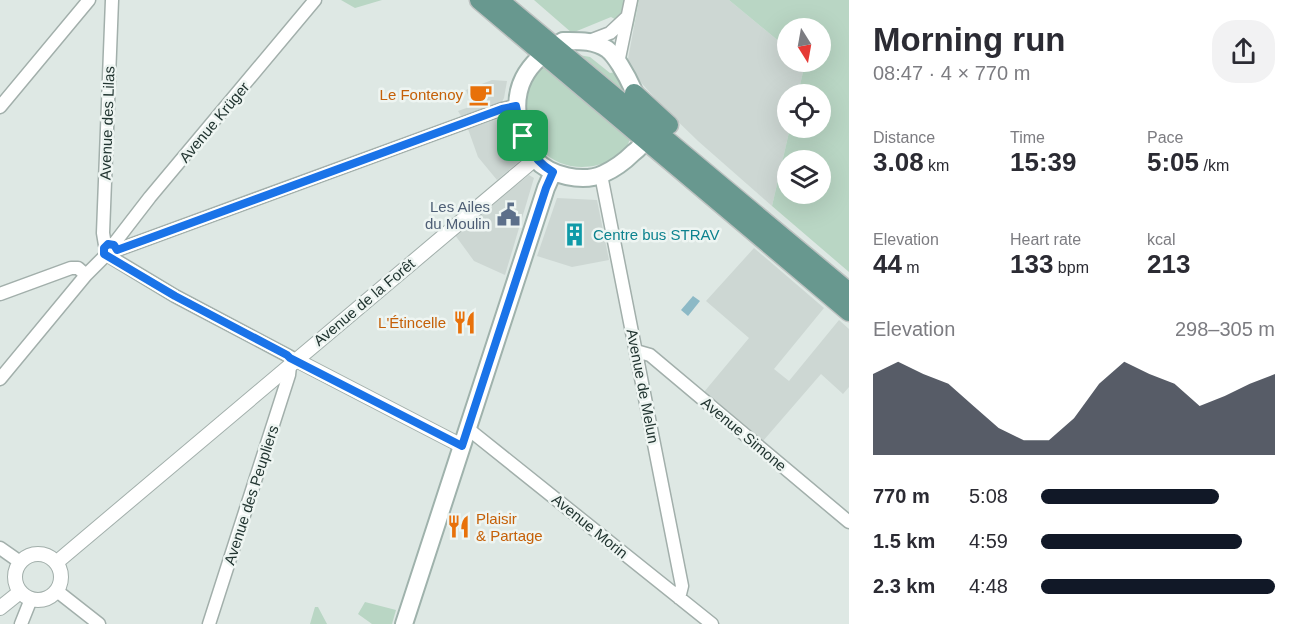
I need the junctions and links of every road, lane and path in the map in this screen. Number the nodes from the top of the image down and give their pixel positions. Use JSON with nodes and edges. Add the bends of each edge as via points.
{"nodes":[{"id":1,"x":89,"y":0,"type":"edge"},
{"id":2,"x":112,"y":0,"type":"edge"},
{"id":3,"x":315,"y":0,"type":"edge"},
{"id":4,"x":479,"y":0,"type":"edge"},
{"id":5,"x":499,"y":0,"type":"edge"},
{"id":6,"x":631,"y":0,"type":"edge"},
{"id":7,"x":626,"y":18,"type":"junction"},
{"id":8,"x":589,"y":41,"type":"junction"},
{"id":9,"x":548,"y":50,"type":"junction"},
{"id":10,"x":618,"y":63,"type":"junction"},
{"id":11,"x":634,"y":93,"type":"junction"},
{"id":12,"x":516,"y":106,"type":"junction"},
{"id":13,"x":0,"y":107,"type":"edge"},
{"id":14,"x":645,"y":119,"type":"junction"},
{"id":15,"x":645,"y":139,"type":"junction"},
{"id":16,"x":535,"y":159,"type":"junction"},
{"id":17,"x":553,"y":172,"type":"junction"},
{"id":18,"x":706,"y":172,"type":"junction"},
{"id":19,"x":602,"y":175,"type":"junction"},
{"id":20,"x":111,"y":251,"type":"junction"},
{"id":21,"x":87,"y":275,"type":"junction"},
{"id":22,"x":849,"y":292,"type":"edge"},
{"id":23,"x":0,"y":294,"type":"edge"},
{"id":24,"x":849,"y":312,"type":"edge"},
{"id":25,"x":636,"y":351,"type":"junction"},
{"id":26,"x":293,"y":363,"type":"junction"},
{"id":27,"x":0,"y":379,"type":"edge"},
{"id":28,"x":467,"y":428,"type":"junction"},
{"id":29,"x":462,"y":446,"type":"junction"},
{"id":30,"x":849,"y":522,"type":"edge"},
{"id":31,"x":0,"y":548,"type":"edge"},
{"id":32,"x":20,"y":562,"type":"junction"},
{"id":33,"x":57,"y":562,"type":"junction"},
{"id":34,"x":57,"y":591,"type":"junction"},
{"id":35,"x":26,"y":596,"type":"junction"},
{"id":36,"x":679,"y":598,"type":"junction"},
{"id":37,"x":0,"y":608,"type":"edge"},
{"id":38,"x":21,"y":624,"type":"edge"},
{"id":39,"x":99,"y":624,"type":"edge"},
{"id":40,"x":209,"y":624,"type":"edge"},
{"id":41,"x":404,"y":624,"type":"edge"},
{"id":42,"x":712,"y":624,"type":"edge"}],
"edges":[{"from":1,"to":13,"type":"street"},
{"from":2,"to":20,"type":"street","name":"Avenue des Lilas","via":[[103,233]]},
{"from":3,"to":20,"type":"street","name":"Avenue Krüger","via":[[150,198]]},
{"from":4,"to":9,"type":"main road"},
{"from":5,"to":9,"type":"main road"},
{"from":6,"to":7,"type":"street"},
{"from":7,"to":8,"type":"street","via":[[610,33]]},
{"from":7,"to":10,"type":"street"},
{"from":8,"to":9,"type":"main road","via":[[563,41]]},
{"from":8,"to":10,"type":"main road","via":[[608,50]]},
{"from":9,"to":12,"type":"main road","via":[[521,82]]},
{"from":9,"to":14,"type":"main road"},
{"from":9,"to":15,"type":"main road"},
{"from":10,"to":11,"type":"main road"},
{"from":11,"to":14,"type":"main road"},
{"from":11,"to":18,"type":"main road","via":[[701,156]]},
{"from":12,"to":16,"type":"main road","via":[[523,136]]},
{"from":12,"to":20,"type":"street"},
{"from":14,"to":15,"type":"main road"},
{"from":14,"to":18,"type":"main road"},
{"from":15,"to":19,"type":"main road","via":[[628,158]]},
{"from":15,"to":24,"type":"main road"},
{"from":16,"to":17,"type":"main road"},
{"from":16,"to":26,"type":"street","name":"Avenue de la Forêt"},
{"from":17,"to":19,"type":"main road","via":[[585,177]]},
{"from":17,"to":28,"type":"main road"},
{"from":18,"to":22,"type":"main road"},
{"from":19,"to":25,"type":"street","name":"Avenue de Melun"},
{"from":20,"to":21,"type":"street","name":"Avenue Krüger"},
{"from":20,"to":26,"type":"street","via":[[175,296]]},
{"from":21,"to":23,"type":"street","via":[[71,268]]},
{"from":21,"to":27,"type":"street","name":"Avenue Krüger"},
{"from":25,"to":30,"type":"street","name":"Avenue Simone","via":[[650,355]]},
{"from":25,"to":36,"type":"street","name":"Avenue de Melun","via":[[682,586]]},
{"from":26,"to":29,"type":"street"},
{"from":26,"to":33,"type":"street","name":"Avenue de la Forêt"},
{"from":26,"to":40,"type":"street","name":"Avenue des Peupliers"},
{"from":28,"to":29,"type":"main road"},
{"from":28,"to":36,"type":"street","name":"Avenue Morin"},
{"from":29,"to":41,"type":"main road"},
{"from":31,"to":32,"type":"street"},
{"from":32,"to":33,"type":"street","via":[[38,553]]},
{"from":32,"to":35,"type":"street","via":[[14,576]]},
{"from":33,"to":34,"type":"street","via":[[62,576]]},
{"from":34,"to":35,"type":"street","via":[[48,598]]},
{"from":34,"to":39,"type":"street"},
{"from":35,"to":37,"type":"street"},
{"from":35,"to":38,"type":"street"},
{"from":36,"to":42,"type":"street","name":"Avenue Morin"}]}
